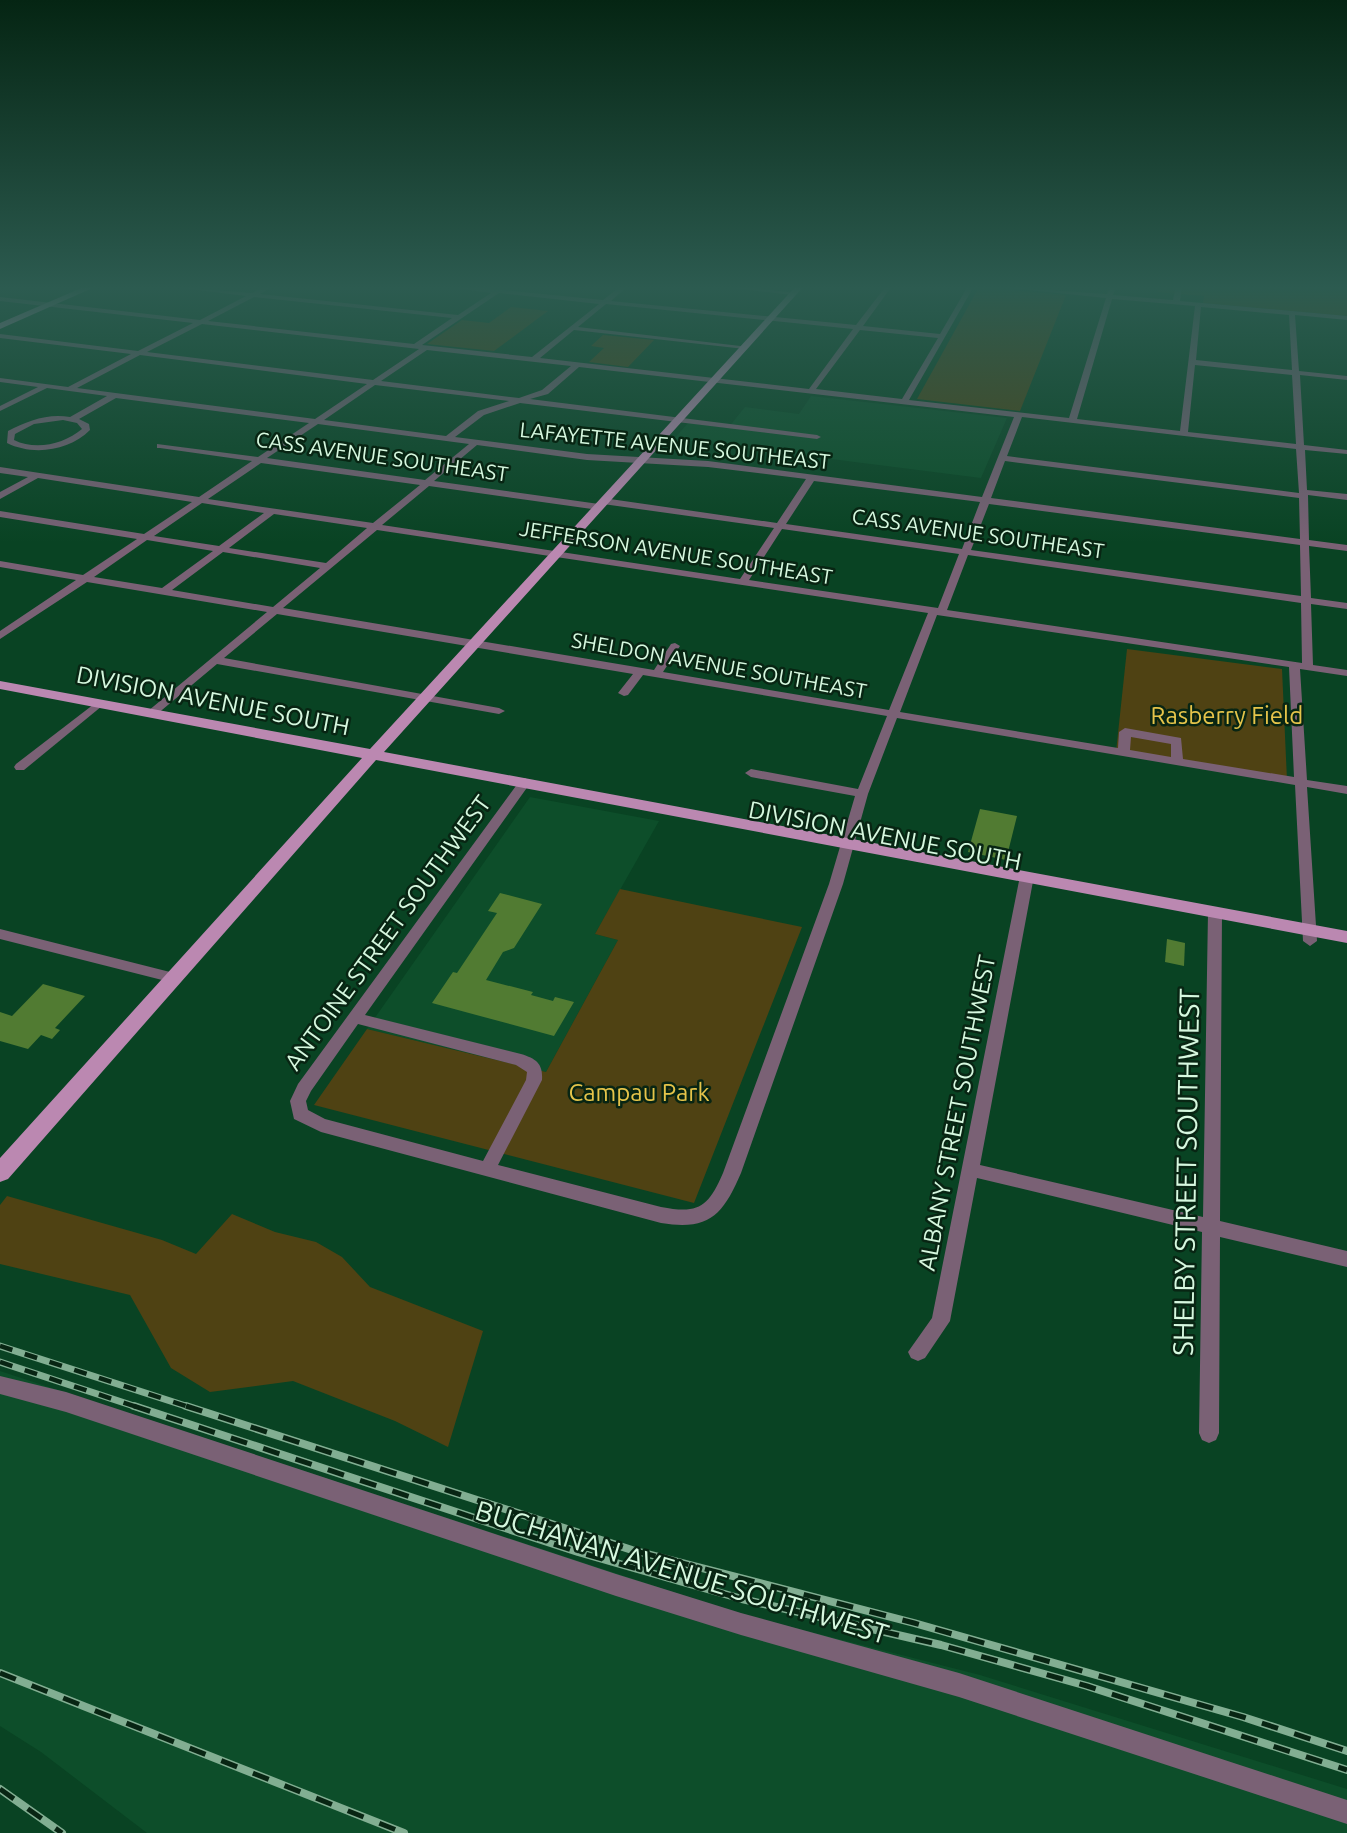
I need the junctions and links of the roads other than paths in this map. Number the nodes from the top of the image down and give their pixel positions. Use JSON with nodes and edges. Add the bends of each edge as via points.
{"nodes":[{"id":1,"x":103,"y":372,"type":"edge"},
{"id":2,"x":290,"y":372,"type":"edge"},
{"id":3,"x":390,"y":372,"type":"edge"},
{"id":4,"x":570,"y":372,"type":"edge"},
{"id":5,"x":643,"y":372,"type":"edge"},
{"id":6,"x":723,"y":372,"type":"edge"},
{"id":7,"x":826,"y":372,"type":"edge"},
{"id":8,"x":922,"y":372,"type":"edge"},
{"id":9,"x":1087,"y":372,"type":"edge"},
{"id":10,"x":1190,"y":372,"type":"edge"},
{"id":11,"x":1280,"y":372,"type":"edge"},
{"id":12,"x":1294,"y":373,"type":"junction"},
{"id":13,"x":1347,"y":378,"type":"edge"},
{"id":14,"x":0,"y":380,"type":"edge"},
{"id":15,"x":716,"y":380,"type":"junction"},
{"id":16,"x":375,"y":382,"type":"junction"},
{"id":17,"x":46,"y":386,"type":"junction"},
{"id":18,"x":69,"y":389,"type":"junction"},
{"id":19,"x":811,"y":391,"type":"junction"},
{"id":20,"x":115,"y":395,"type":"junction"},
{"id":21,"x":524,"y":400,"type":"junction"},
{"id":22,"x":905,"y":401,"type":"junction"},
{"id":23,"x":0,"y":409,"type":"edge"},
{"id":24,"x":1019,"y":415,"type":"junction"},
{"id":25,"x":72,"y":419,"type":"junction"},
{"id":26,"x":679,"y":419,"type":"junction"},
{"id":27,"x":318,"y":421,"type":"junction"},
{"id":28,"x":1072,"y":421,"type":"junction"},
{"id":29,"x":1184,"y":434,"type":"junction"},
{"id":30,"x":817,"y":437,"type":"dead end"},
{"id":31,"x":447,"y":439,"type":"junction"},
{"id":32,"x":475,"y":442,"type":"junction"},
{"id":33,"x":160,"y":446,"type":"dead end"},
{"id":34,"x":1300,"y":447,"type":"junction"},
{"id":35,"x":1347,"y":453,"type":"edge"},
{"id":36,"x":1003,"y":458,"type":"junction"},
{"id":37,"x":260,"y":460,"type":"junction"},
{"id":38,"x":642,"y":460,"type":"junction"},
{"id":39,"x":0,"y":470,"type":"edge"},
{"id":40,"x":37,"y":475,"type":"junction"},
{"id":41,"x":812,"y":477,"type":"junction"},
{"id":42,"x":426,"y":482,"type":"junction"},
{"id":43,"x":1303,"y":494,"type":"junction"},
{"id":44,"x":0,"y":496,"type":"edge"},
{"id":45,"x":1347,"y":497,"type":"edge"},
{"id":46,"x":202,"y":500,"type":"junction"},
{"id":47,"x":985,"y":500,"type":"junction"},
{"id":48,"x":601,"y":504,"type":"junction"},
{"id":49,"x":272,"y":511,"type":"junction"},
{"id":50,"x":0,"y":514,"type":"edge"},
{"id":51,"x":374,"y":526,"type":"junction"},
{"id":52,"x":779,"y":526,"type":"junction"},
{"id":53,"x":146,"y":538,"type":"junction"},
{"id":54,"x":1305,"y":542,"type":"junction"},
{"id":55,"x":1347,"y":548,"type":"edge"},
{"id":56,"x":220,"y":549,"type":"junction"},
{"id":57,"x":965,"y":552,"type":"junction"},
{"id":58,"x":557,"y":554,"type":"junction"},
{"id":59,"x":0,"y":564,"type":"edge"},
{"id":60,"x":327,"y":566,"type":"junction"},
{"id":61,"x":86,"y":579,"type":"junction"},
{"id":62,"x":743,"y":582,"type":"junction"},
{"id":63,"x":163,"y":592,"type":"junction"},
{"id":64,"x":1305,"y":600,"type":"junction"},
{"id":65,"x":1347,"y":606,"type":"edge"},
{"id":66,"x":274,"y":610,"type":"junction"},
{"id":67,"x":937,"y":612,"type":"junction"},
{"id":68,"x":0,"y":636,"type":"edge"},
{"id":69,"x":474,"y":644,"type":"junction"},
{"id":70,"x":674,"y":646,"type":"dead end"},
{"id":71,"x":214,"y":660,"type":"junction"},
{"id":72,"x":1294,"y":666,"type":"junction"},
{"id":73,"x":1308,"y":668,"type":"junction"},
{"id":74,"x":640,"y":672,"type":"junction"},
{"id":75,"x":1347,"y":673,"type":"edge"},
{"id":76,"x":656,"y":675,"type":"junction"},
{"id":77,"x":0,"y":685,"type":"edge"},
{"id":78,"x":624,"y":694,"type":"dead end"},
{"id":79,"x":424,"y":698,"type":"junction"},
{"id":80,"x":98,"y":704,"type":"junction"},
{"id":81,"x":499,"y":711,"type":"dead end"},
{"id":82,"x":152,"y":713,"type":"junction"},
{"id":83,"x":895,"y":715,"type":"junction"},
{"id":84,"x":1124,"y":754,"type":"junction"},
{"id":85,"x":372,"y":756,"type":"junction"},
{"id":86,"x":1177,"y":762,"type":"junction"},
{"id":87,"x":20,"y":767,"type":"dead end"},
{"id":88,"x":751,"y":773,"type":"dead end"},
{"id":89,"x":1300,"y":782,"type":"junction"},
{"id":90,"x":522,"y":786,"type":"junction"},
{"id":91,"x":1347,"y":790,"type":"edge"},
{"id":92,"x":862,"y":794,"type":"junction"},
{"id":93,"x":845,"y":847,"type":"junction"},
{"id":94,"x":1026,"y":882,"type":"junction"},
{"id":95,"x":1215,"y":918,"type":"junction"},
{"id":96,"x":1309,"y":935,"type":"junction"},
{"id":97,"x":6,"y":936,"type":"edge"},
{"id":98,"x":1347,"y":937,"type":"edge"},
{"id":99,"x":1347,"y":948,"type":"edge"},
{"id":100,"x":0,"y":949,"type":"edge"},
{"id":101,"x":174,"y":978,"type":"junction"},
{"id":102,"x":355,"y":1018,"type":"junction"},
{"id":103,"x":6,"y":1167,"type":"edge"},
{"id":104,"x":487,"y":1169,"type":"junction"},
{"id":105,"x":972,"y":1170,"type":"junction"},
{"id":106,"x":1211,"y":1226,"type":"junction"},
{"id":107,"x":1347,"y":1259,"type":"edge"},
{"id":108,"x":918,"y":1352,"type":"dead end"},
{"id":109,"x":0,"y":1385,"type":"edge"},
{"id":110,"x":1209,"y":1433,"type":"dead end"},
{"id":111,"x":1347,"y":1812,"type":"edge"}],
"edges":[{"from":1,"to":18,"type":"street"},
{"from":2,"to":16,"type":"street"},
{"from":3,"to":16,"type":"street"},
{"from":4,"to":21,"type":"street","via":[[551,388]]},
{"from":5,"to":15,"type":"street"},
{"from":6,"to":15,"type":"main road"},
{"from":7,"to":19,"type":"street"},
{"from":8,"to":22,"type":"street"},
{"from":9,"to":28,"type":"street"},
{"from":10,"to":29,"type":"street"},
{"from":11,"to":12,"type":"street"},
{"from":12,"to":13,"type":"street"},
{"from":12,"to":34,"type":"street"},
{"from":14,"to":17,"type":"street","name":"LAFAYETTE AVENUE SOUTHEAST"},
{"from":15,"to":19,"type":"street"},
{"from":15,"to":26,"type":"main road"},
{"from":16,"to":21,"type":"street"},
{"from":16,"to":27,"type":"street"},
{"from":17,"to":18,"type":"street","name":"LAFAYETTE AVENUE SOUTHEAST"},
{"from":17,"to":23,"type":"street"},
{"from":18,"to":20,"type":"street","name":"LAFAYETTE AVENUE SOUTHEAST"},
{"from":19,"to":22,"type":"street"},
{"from":20,"to":25,"type":"street"},
{"from":20,"to":27,"type":"street","name":"LAFAYETTE AVENUE SOUTHEAST"},
{"from":21,"to":26,"type":"street"},
{"from":21,"to":31,"type":"street","via":[[481,413]]},
{"from":22,"to":24,"type":"street"},
{"from":24,"to":28,"type":"street"},
{"from":24,"to":36,"type":"street"},
{"from":25,"to":25,"type":"street","via":[[32,422],[9,437],[21,446],[60,444],[86,430],[84,423]]},
{"from":26,"to":30,"type":"street"},
{"from":26,"to":38,"type":"main road"},
{"from":27,"to":31,"type":"street","name":"LAFAYETTE AVENUE SOUTHEAST"},
{"from":27,"to":37,"type":"street"},
{"from":28,"to":29,"type":"street"},
{"from":29,"to":34,"type":"street"},
{"from":31,"to":32,"type":"street","name":"LAFAYETTE AVENUE SOUTHEAST"},
{"from":32,"to":38,"type":"street","name":"LAFAYETTE AVENUE SOUTHEAST"},
{"from":32,"to":42,"type":"street"},
{"from":33,"to":37,"type":"street","name":"CASS AVENUE SOUTHEAST"},
{"from":34,"to":35,"type":"street"},
{"from":34,"to":43,"type":"street"},
{"from":36,"to":43,"type":"street"},
{"from":36,"to":47,"type":"street"},
{"from":37,"to":42,"type":"street","name":"CASS AVENUE SOUTHEAST"},
{"from":37,"to":46,"type":"street"},
{"from":38,"to":41,"type":"street","name":"LAFAYETTE AVENUE SOUTHEAST"},
{"from":38,"to":48,"type":"main road"},
{"from":39,"to":40,"type":"street","name":"JEFFERSON AVENUE SOUTHEAST"},
{"from":40,"to":44,"type":"street"},
{"from":40,"to":46,"type":"street","name":"JEFFERSON AVENUE SOUTHEAST"},
{"from":41,"to":47,"type":"street","name":"LAFAYETTE AVENUE SOUTHEAST"},
{"from":41,"to":52,"type":"street"},
{"from":42,"to":48,"type":"street","name":"CASS AVENUE SOUTHEAST"},
{"from":42,"to":51,"type":"street"},
{"from":43,"to":45,"type":"street"},
{"from":43,"to":54,"type":"street"},
{"from":46,"to":49,"type":"street","name":"JEFFERSON AVENUE SOUTHEAST"},
{"from":46,"to":53,"type":"street"},
{"from":47,"to":54,"type":"street","name":"LAFAYETTE AVENUE SOUTHEAST"},
{"from":47,"to":57,"type":"street"},
{"from":48,"to":52,"type":"street","name":"CASS AVENUE SOUTHEAST"},
{"from":48,"to":58,"type":"main road"},
{"from":49,"to":51,"type":"street","name":"JEFFERSON AVENUE SOUTHEAST"},
{"from":49,"to":56,"type":"street"},
{"from":50,"to":53,"type":"street"},
{"from":51,"to":58,"type":"street","name":"JEFFERSON AVENUE SOUTHEAST"},
{"from":51,"to":60,"type":"street"},
{"from":52,"to":57,"type":"street","name":"CASS AVENUE SOUTHEAST"},
{"from":52,"to":62,"type":"street"},
{"from":53,"to":56,"type":"street"},
{"from":53,"to":61,"type":"street"},
{"from":54,"to":55,"type":"street","name":"LAFAYETTE AVENUE SOUTHEAST"},
{"from":54,"to":64,"type":"street"},
{"from":56,"to":60,"type":"street"},
{"from":56,"to":63,"type":"street"},
{"from":57,"to":64,"type":"street","name":"CASS AVENUE SOUTHEAST"},
{"from":57,"to":67,"type":"street"},
{"from":58,"to":62,"type":"street","name":"JEFFERSON AVENUE SOUTHEAST"},
{"from":58,"to":69,"type":"main road"},
{"from":59,"to":61,"type":"street","name":"SHELDON AVENUE SOUTHEAST"},
{"from":60,"to":66,"type":"street"},
{"from":61,"to":63,"type":"street","name":"SHELDON AVENUE SOUTHEAST"},
{"from":61,"to":68,"type":"street"},
{"from":62,"to":67,"type":"street","name":"JEFFERSON AVENUE SOUTHEAST"},
{"from":63,"to":66,"type":"street","name":"SHELDON AVENUE SOUTHEAST"},
{"from":64,"to":65,"type":"street","name":"CASS AVENUE SOUTHEAST"},
{"from":64,"to":73,"type":"street"},
{"from":66,"to":69,"type":"street","name":"SHELDON AVENUE SOUTHEAST"},
{"from":66,"to":71,"type":"street"},
{"from":67,"to":72,"type":"street","name":"JEFFERSON AVENUE SOUTHEAST"},
{"from":67,"to":83,"type":"street"},
{"from":69,"to":74,"type":"street","name":"SHELDON AVENUE SOUTHEAST"},
{"from":69,"to":79,"type":"main road"},
{"from":70,"to":76,"type":"street"},
{"from":71,"to":79,"type":"street"},
{"from":71,"to":82,"type":"street"},
{"from":72,"to":73,"type":"street","name":"JEFFERSON AVENUE SOUTHEAST"},
{"from":72,"to":89,"type":"street"},
{"from":73,"to":75,"type":"street","name":"JEFFERSON AVENUE SOUTHEAST"},
{"from":74,"to":76,"type":"street","name":"SHELDON AVENUE SOUTHEAST"},
{"from":74,"to":78,"type":"street"},
{"from":76,"to":83,"type":"street","name":"SHELDON AVENUE SOUTHEAST"},
{"from":77,"to":80,"type":"main road","name":"DIVISION AVENUE SOUTH"},
{"from":79,"to":81,"type":"street"},
{"from":79,"to":85,"type":"main road"},
{"from":80,"to":82,"type":"main road","name":"DIVISION AVENUE SOUTH"},
{"from":80,"to":87,"type":"street"},
{"from":82,"to":85,"type":"main road","name":"DIVISION AVENUE SOUTH"},
{"from":83,"to":84,"type":"street","name":"SHELDON AVENUE SOUTHEAST"},
{"from":83,"to":92,"type":"street"},
{"from":84,"to":86,"type":"street","name":"SHELDON AVENUE SOUTHEAST"},
{"from":84,"to":86,"type":"street","via":[[1125,732],[1177,741]]},
{"from":85,"to":90,"type":"main road","name":"DIVISION AVENUE SOUTH","via":[[462,779]]},
{"from":85,"to":101,"type":"main road"},
{"from":86,"to":89,"type":"street","name":"SHELDON AVENUE SOUTHEAST"},
{"from":88,"to":92,"type":"street"},
{"from":89,"to":91,"type":"street","name":"SHELDON AVENUE SOUTHEAST"},
{"from":89,"to":96,"type":"street"},
{"from":90,"to":93,"type":"main road","name":"DIVISION AVENUE SOUTH"},
{"from":90,"to":102,"type":"street","name":"ANTOINE STREET SOUTHWEST"},
{"from":92,"to":93,"type":"street"},
{"from":93,"to":94,"type":"main road","name":"DIVISION AVENUE SOUTH"},
{"from":93,"to":104,"type":"street","via":[[799,991],[732,1173],[720,1200],[705,1214],[682,1220]]},
{"from":94,"to":95,"type":"main road","name":"DIVISION AVENUE SOUTH"},
{"from":94,"to":105,"type":"street","name":"ALBANY STREET SOUTHWEST"},
{"from":95,"to":96,"type":"main road","name":"DIVISION AVENUE SOUTH"},
{"from":95,"to":106,"type":"street","name":"SHELBY STREET SOUTHWEST"},
{"from":96,"to":98,"type":"main road","name":"DIVISION AVENUE SOUTH"},
{"from":96,"to":99,"type":"main road","name":"DIVISION AVENUE SOUTH"},
{"from":97,"to":100,"type":"street"},
{"from":97,"to":101,"type":"street"},
{"from":101,"to":103,"type":"main road"},
{"from":102,"to":104,"type":"street","via":[[521,1060],[535,1069],[534,1080]]},
{"from":102,"to":104,"type":"street","name":"ANTOINE STREET SOUTHWEST","via":[[304,1088],[298,1101],[300,1114],[321,1125]]},
{"from":105,"to":106,"type":"street"},
{"from":105,"to":108,"type":"street","name":"ALBANY STREET SOUTHWEST","via":[[941,1321]]},
{"from":106,"to":107,"type":"street"},
{"from":106,"to":110,"type":"street","name":"SHELBY STREET SOUTHWEST"},
{"from":109,"to":111,"type":"street","name":"BUCHANAN AVENUE SOUTHWEST","via":[[66,1402],[616,1585],[959,1685]]}]}
